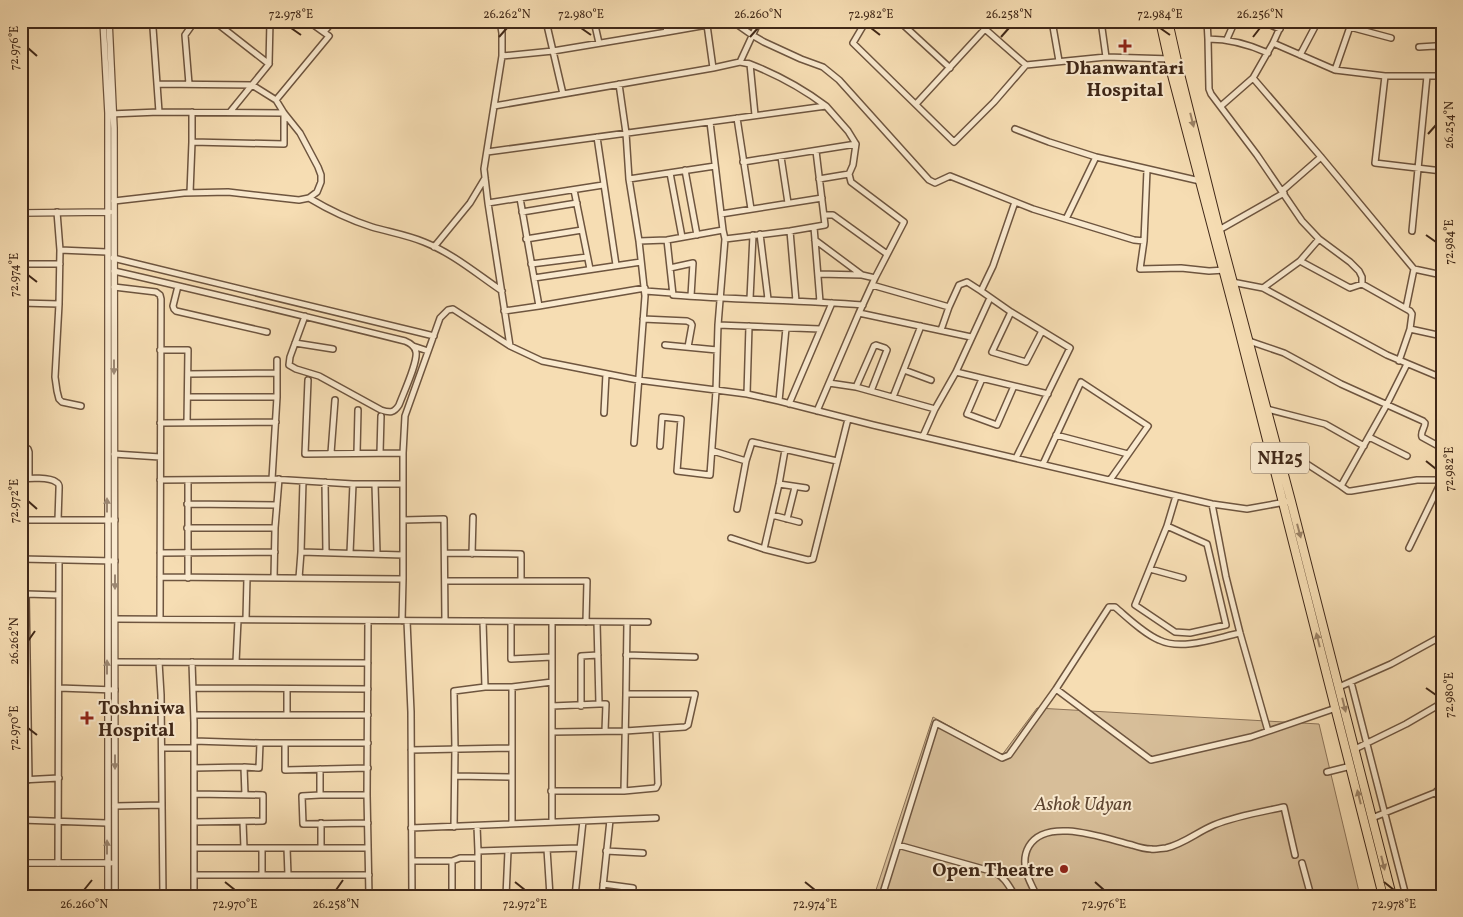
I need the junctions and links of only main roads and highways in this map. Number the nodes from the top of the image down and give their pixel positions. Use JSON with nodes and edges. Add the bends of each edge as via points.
{"nodes":[{"id":1,"x":1160,"y":21,"type":"edge"},
{"id":2,"x":1168,"y":21,"type":"edge"},
{"id":3,"x":1172,"y":59,"type":"junction"},
{"id":4,"x":1226,"y":270,"type":"junction"},
{"id":5,"x":1229,"y":281,"type":"junction"},
{"id":6,"x":1287,"y":502,"type":"junction"},
{"id":7,"x":1384,"y":896,"type":"edge"},
{"id":8,"x":1392,"y":896,"type":"edge"}],
"edges":[{"from":1,"to":3,"type":"main road","number":"NH25"},
{"from":2,"to":3,"type":"main road","number":"NH25"},
{"from":3,"to":4,"type":"main road","number":"NH25","via":[[1200,181]]},
{"from":3,"to":4,"type":"main road","number":"NH25","one_way":true,"via":[[1219,230]]},
{"from":4,"to":5,"type":"main road","number":"NH25"},
{"from":5,"to":6,"type":"main road","number":"NH25","via":[[1237,322]]},
{"from":5,"to":6,"type":"main road","number":"NH25","via":[[1249,341],[1276,444]]},
{"from":7,"to":6,"type":"main road","number":"NH25","one_way":true},
{"from":6,"to":8,"type":"main road","number":"NH25","one_way":true,"via":[[1339,687]]}]}
